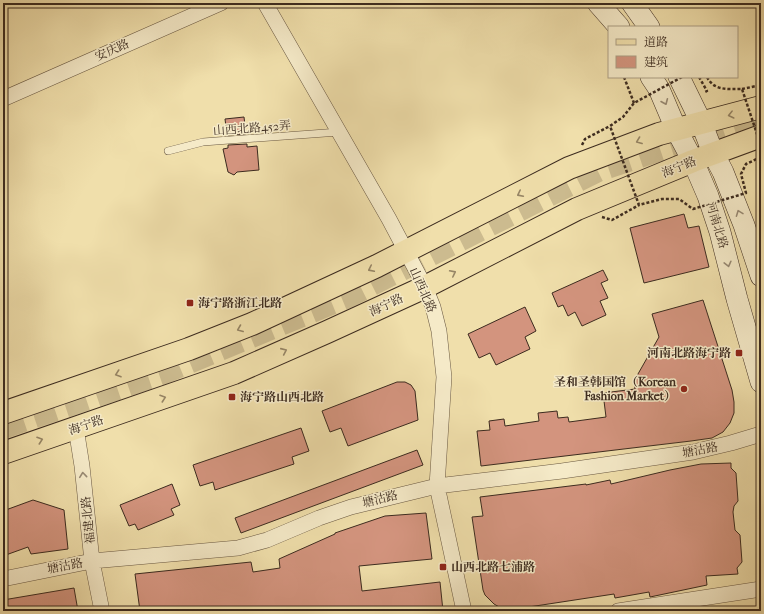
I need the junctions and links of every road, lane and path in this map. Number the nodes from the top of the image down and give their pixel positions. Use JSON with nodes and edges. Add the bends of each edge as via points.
{"nodes":[{"id":1,"x":221,"y":3,"type":"edge"},
{"id":2,"x":265,"y":3,"type":"edge"},
{"id":3,"x":598,"y":3,"type":"edge"},
{"id":4,"x":632,"y":3,"type":"edge"},
{"id":5,"x":618,"y":26,"type":"edge"},
{"id":6,"x":648,"y":26,"type":"edge"},
{"id":7,"x":624,"y":78,"type":"edge"},
{"id":8,"x":652,"y":78,"type":"edge"},
{"id":9,"x":679,"y":78,"type":"edge"},
{"id":10,"x":680,"y":78,"type":"edge"},
{"id":11,"x":700,"y":78,"type":"edge"},
{"id":12,"x":707,"y":78,"type":"edge"},
{"id":13,"x":761,"y":85,"type":"edge"},
{"id":14,"x":742,"y":89,"type":"junction"},
{"id":15,"x":707,"y":91,"type":"dead end"},
{"id":16,"x":3,"y":99,"type":"edge"},
{"id":17,"x":634,"y":103,"type":"junction"},
{"id":18,"x":761,"y":107,"type":"edge"},
{"id":19,"x":701,"y":122,"type":"junction"},
{"id":20,"x":610,"y":126,"type":"junction"},
{"id":21,"x":676,"y":129,"type":"junction"},
{"id":22,"x":339,"y":132,"type":"junction"},
{"id":23,"x":761,"y":136,"type":"edge"},
{"id":24,"x":585,"y":139,"type":"dead end"},
{"id":25,"x":761,"y":146,"type":"edge"},
{"id":26,"x":168,"y":151,"type":"dead end"},
{"id":27,"x":713,"y":153,"type":"junction"},
{"id":28,"x":761,"y":157,"type":"edge"},
{"id":29,"x":693,"y":161,"type":"junction"},
{"id":30,"x":639,"y":205,"type":"junction"},
{"id":31,"x":612,"y":220,"type":"dead end"},
{"id":32,"x":406,"y":252,"type":"junction"},
{"id":33,"x":761,"y":276,"type":"edge"},
{"id":34,"x":425,"y":287,"type":"junction"},
{"id":35,"x":761,"y":382,"type":"edge"},
{"id":36,"x":3,"y":413,"type":"edge"},
{"id":37,"x":76,"y":428,"type":"junction"},
{"id":38,"x":761,"y":434,"type":"edge"},
{"id":39,"x":3,"y":453,"type":"edge"},
{"id":40,"x":437,"y":486,"type":"junction"},
{"id":41,"x":92,"y":561,"type":"junction"},
{"id":42,"x":3,"y":579,"type":"edge"},
{"id":43,"x":761,"y":589,"type":"edge"},
{"id":44,"x":102,"y":611,"type":"edge"},
{"id":45,"x":464,"y":611,"type":"edge"},
{"id":46,"x":618,"y":611,"type":"edge"}],
"edges":[{"from":1,"to":16,"type":"street","name":"安庆路"},
{"from":2,"to":22,"type":"street","name":"山西北路"},
{"from":3,"to":5,"type":"main road"},
{"from":4,"to":6,"type":"main road"},
{"from":7,"to":17,"type":"path"},
{"from":8,"to":21,"type":"main road","name":"河南北路","one_way":true},
{"from":9,"to":19,"type":"main road","name":"河南北路"},
{"from":10,"to":17,"type":"path","bridge":true},
{"from":11,"to":15,"type":"path"},
{"from":12,"to":14,"type":"path","bridge":true,"via":[[719,89]]},
{"from":13,"to":14,"type":"path"},
{"from":14,"to":25,"type":"path","bridge":true},
{"from":17,"to":20,"type":"path","bridge":true,"via":[[623,117]]},
{"from":18,"to":19,"type":"main road","one_way":true},
{"from":19,"to":21,"type":"main road"},
{"from":19,"to":27,"type":"main road","name":"河南北路"},
{"from":20,"to":24,"type":"path"},
{"from":20,"to":30,"type":"path","bridge":true},
{"from":21,"to":29,"type":"main road","name":"河南北路"},
{"from":21,"to":32,"type":"main road","one_way":true,"via":[[569,168]]},
{"from":22,"to":26,"type":"lane","name":"山西北路452弄","via":[[203,142]]},
{"from":22,"to":32,"type":"street","name":"山西北路"},
{"from":23,"to":27,"type":"main road","name":"海宁路"},
{"from":27,"to":29,"type":"main road","name":"海宁路"},
{"from":33,"to":27,"type":"main road","name":"河南北路","one_way":true,"via":[[744,225]]},
{"from":28,"to":30,"type":"path","bridge":true,"via":[[746,164],[741,174],[746,193],[693,209],[679,199],[662,199]]},
{"from":34,"to":29,"type":"main road","name":"海宁路","one_way":true,"via":[[577,210]]},
{"from":29,"to":35,"type":"main road","name":"河南北路","one_way":true,"via":[[720,232]]},
{"from":30,"to":31,"type":"path"},
{"from":32,"to":34,"type":"street","name":"山西北路"},
{"from":32,"to":36,"type":"main road","one_way":true,"via":[[218,338]]},
{"from":37,"to":34,"type":"main road","name":"海宁路","one_way":true,"via":[[234,373]]},
{"from":34,"to":40,"type":"street","name":"山西北路","via":[[439,331],[444,377]]},
{"from":39,"to":37,"type":"main road","name":"海宁路","one_way":true},
{"from":41,"to":37,"type":"street","name":"福建北路","one_way":true},
{"from":38,"to":40,"type":"street","name":"塘沽路","via":[[694,452]]},
{"from":40,"to":41,"type":"street","name":"塘沽路","via":[[343,509],[252,545],[224,550]]},
{"from":40,"to":45,"type":"street","name":"山西北路"},
{"from":41,"to":42,"type":"street","name":"塘沽路"},
{"from":41,"to":44,"type":"street","name":"福建北路"},
{"from":43,"to":46,"type":"street"}]}
